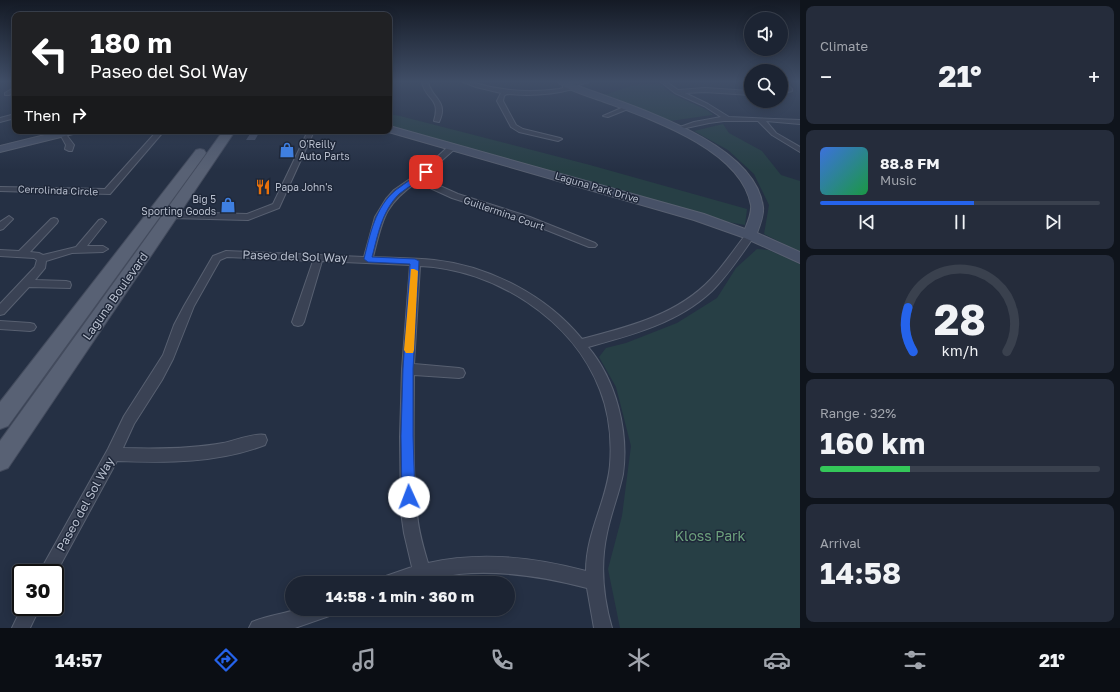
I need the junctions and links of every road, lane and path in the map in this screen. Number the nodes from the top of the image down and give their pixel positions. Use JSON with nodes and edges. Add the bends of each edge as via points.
{"nodes":[{"id":1,"x":440,"y":111,"type":"edge"},
{"id":2,"x":505,"y":111,"type":"edge"},
{"id":3,"x":618,"y":111,"type":"edge"},
{"id":4,"x":634,"y":111,"type":"edge"},
{"id":5,"x":716,"y":111,"type":"edge"},
{"id":6,"x":606,"y":116,"type":"dead end"},
{"id":7,"x":12,"y":117,"type":"edge"},
{"id":8,"x":727,"y":118,"type":"junction"},
{"id":9,"x":760,"y":119,"type":"junction"},
{"id":10,"x":0,"y":120,"type":"edge"},
{"id":11,"x":437,"y":121,"type":"dead end"},
{"id":12,"x":800,"y":122,"type":"edge"},
{"id":13,"x":679,"y":129,"type":"junction"},
{"id":14,"x":392,"y":130,"type":"edge"},
{"id":15,"x":60,"y":134,"type":"edge"},
{"id":16,"x":68,"y":134,"type":"edge"},
{"id":17,"x":158,"y":134,"type":"edge"},
{"id":18,"x":214,"y":134,"type":"edge"},
{"id":19,"x":227,"y":134,"type":"edge"},
{"id":20,"x":310,"y":134,"type":"edge"},
{"id":21,"x":558,"y":139,"type":"dead end"},
{"id":22,"x":453,"y":147,"type":"junction"},
{"id":23,"x":0,"y":149,"type":"edge"},
{"id":24,"x":69,"y":149,"type":"dead end"},
{"id":25,"x":800,"y":150,"type":"edge"},
{"id":26,"x":417,"y":179,"type":"junction"},
{"id":27,"x":0,"y":188,"type":"edge"},
{"id":28,"x":171,"y":215,"type":"junction"},
{"id":29,"x":9,"y":219,"type":"dead end"},
{"id":30,"x":54,"y":221,"type":"dead end"},
{"id":31,"x":102,"y":222,"type":"dead end"},
{"id":32,"x":0,"y":227,"type":"edge"},
{"id":33,"x":750,"y":236,"type":"junction"},
{"id":34,"x":592,"y":245,"type":"dead end"},
{"id":35,"x":80,"y":248,"type":"junction"},
{"id":36,"x":103,"y":249,"type":"dead end"},
{"id":37,"x":0,"y":253,"type":"edge"},
{"id":38,"x":22,"y":254,"type":"junction"},
{"id":39,"x":319,"y":257,"type":"junction"},
{"id":40,"x":800,"y":258,"type":"edge"},
{"id":41,"x":42,"y":259,"type":"junction"},
{"id":42,"x":368,"y":259,"type":"junction"},
{"id":43,"x":415,"y":261,"type":"junction"},
{"id":44,"x":26,"y":283,"type":"junction"},
{"id":45,"x":66,"y":285,"type":"dead end"},
{"id":46,"x":5,"y":300,"type":"edge"},
{"id":47,"x":0,"y":311,"type":"edge"},
{"id":48,"x":298,"y":322,"type":"dead end"},
{"id":49,"x":0,"y":325,"type":"edge"},
{"id":50,"x":30,"y":327,"type":"dead end"},
{"id":51,"x":581,"y":344,"type":"junction"},
{"id":52,"x":408,"y":369,"type":"junction"},
{"id":53,"x":459,"y":373,"type":"dead end"},
{"id":54,"x":0,"y":419,"type":"edge"},
{"id":55,"x":260,"y":440,"type":"dead end"},
{"id":56,"x":113,"y":454,"type":"junction"},
{"id":57,"x":0,"y":460,"type":"edge"},
{"id":58,"x":52,"y":564,"type":"edge"},
{"id":59,"x":422,"y":573,"type":"junction"},
{"id":60,"x":412,"y":576,"type":"edge"},
{"id":61,"x":595,"y":582,"type":"junction"},
{"id":62,"x":27,"y":616,"type":"edge"},
{"id":63,"x":304,"y":616,"type":"edge"},
{"id":64,"x":21,"y":628,"type":"edge"},
{"id":65,"x":258,"y":628,"type":"edge"},
{"id":66,"x":603,"y":628,"type":"edge"}],
"edges":[{"from":1,"to":11,"type":"street"},
{"from":2,"to":21,"type":"street","via":[[513,126],[521,131]]},
{"from":3,"to":6,"type":"street"},
{"from":4,"to":13,"type":"street"},
{"from":5,"to":8,"type":"street"},
{"from":7,"to":10,"type":"street"},
{"from":8,"to":9,"type":"street"},
{"from":8,"to":13,"type":"street","via":[[700,122]]},
{"from":9,"to":12,"type":"street"},
{"from":9,"to":25,"type":"street","via":[[774,134]]},
{"from":13,"to":33,"type":"street","via":[[716,150],[747,180],[757,208]]},
{"from":14,"to":22,"type":"street","name":"Laguna Park Drive"},
{"from":15,"to":23,"type":"street"},
{"from":16,"to":24,"type":"street"},
{"from":17,"to":27,"type":"street","name":"Cerrolinda Circle","via":[[107,192]]},
{"from":18,"to":54,"type":"main road","name":"Laguna Boulevard"},
{"from":19,"to":28,"type":"main road","name":"Laguna Boulevard"},
{"from":20,"to":28,"type":"street","via":[[276,206],[248,218]]},
{"from":22,"to":26,"type":"street"},
{"from":22,"to":33,"type":"street","name":"Laguna Park Drive","via":[[698,217]]},
{"from":26,"to":34,"type":"street","name":"Guillermina Court","via":[[455,196],[527,219]]},
{"from":26,"to":42,"type":"street","via":[[397,192],[385,206],[377,223]]},
{"from":28,"to":57,"type":"main road","name":"Laguna Boulevard"},
{"from":29,"to":32,"type":"street"},
{"from":30,"to":38,"type":"street"},
{"from":31,"to":35,"type":"street"},
{"from":33,"to":40,"type":"street","name":"Laguna Park Drive"},
{"from":33,"to":51,"type":"street","via":[[710,287],[687,305],[649,324]]},
{"from":35,"to":36,"type":"street"},
{"from":35,"to":41,"type":"street"},
{"from":37,"to":38,"type":"street"},
{"from":38,"to":41,"type":"street","via":[[36,255]]},
{"from":39,"to":42,"type":"street","name":"Paseo del Sol Way"},
{"from":39,"to":48,"type":"street"},
{"from":39,"to":56,"type":"street","name":"Paseo del Sol Way","via":[[226,254],[216,258],[189,306],[169,356],[129,420]]},
{"from":41,"to":44,"type":"street","via":[[40,268]]},
{"from":42,"to":43,"type":"street","name":"Paseo del Sol Way"},
{"from":43,"to":51,"type":"street","name":"Paseo del Sol Way","via":[[456,266],[507,284],[545,308]]},
{"from":43,"to":52,"type":"street"},
{"from":44,"to":45,"type":"street"},
{"from":44,"to":46,"type":"street"},
{"from":46,"to":47,"type":"street"},
{"from":49,"to":50,"type":"street"},
{"from":51,"to":61,"type":"street","name":"Paseo del Sol Way","via":[[600,376],[609,398],[617,436],[615,477],[596,548]]},
{"from":52,"to":53,"type":"street"},
{"from":52,"to":59,"type":"street","via":[[409,512]]},
{"from":55,"to":56,"type":"street","via":[[224,450],[182,456]]},
{"from":56,"to":58,"type":"street","name":"Paseo del Sol Way"},
{"from":59,"to":60,"type":"street"},
{"from":59,"to":61,"type":"street","via":[[472,564],[517,566],[559,572]]},
{"from":61,"to":66,"type":"street","name":"Paseo del Sol Way"},
{"from":62,"to":64,"type":"street"},
{"from":63,"to":65,"type":"street"}]}
